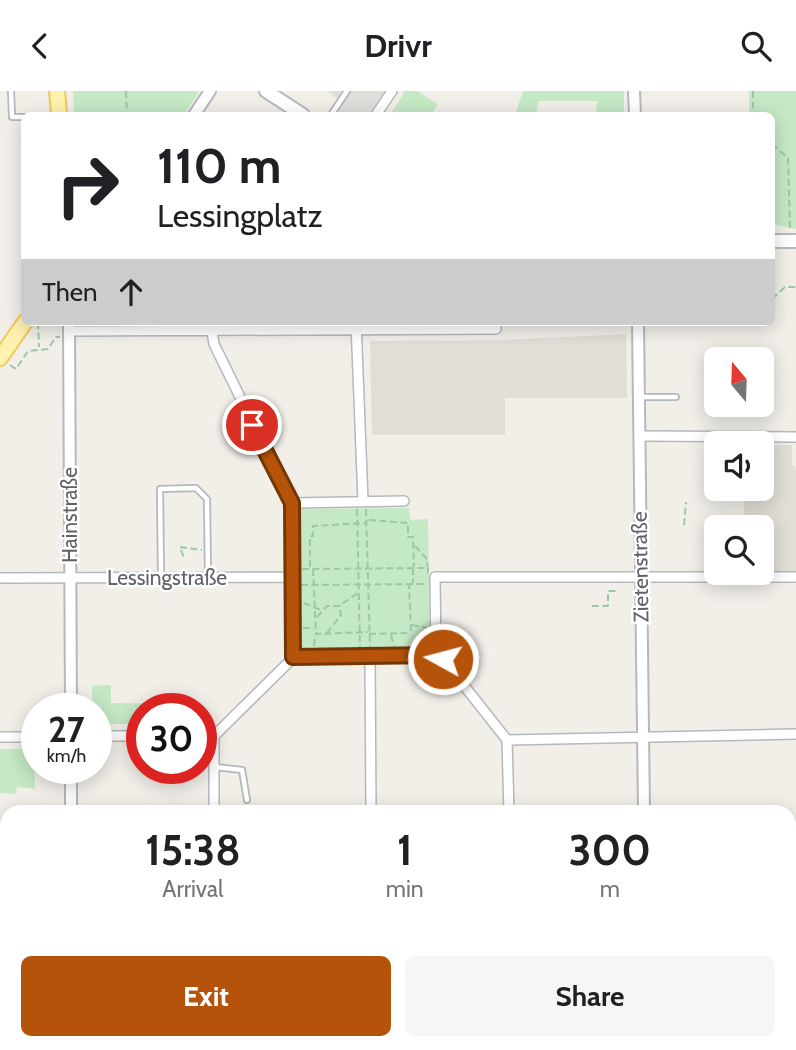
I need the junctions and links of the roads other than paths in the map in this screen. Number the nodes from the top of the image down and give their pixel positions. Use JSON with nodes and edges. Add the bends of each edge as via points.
{"nodes":[{"id":1,"x":11,"y":91,"type":"edge"},
{"id":2,"x":57,"y":91,"type":"edge"},
{"id":3,"x":209,"y":91,"type":"edge"},
{"id":4,"x":266,"y":91,"type":"edge"},
{"id":5,"x":348,"y":91,"type":"edge"},
{"id":6,"x":392,"y":91,"type":"edge"},
{"id":7,"x":635,"y":91,"type":"edge"},
{"id":8,"x":59,"y":112,"type":"edge"},
{"id":9,"x":196,"y":112,"type":"edge"},
{"id":10,"x":298,"y":112,"type":"edge"},
{"id":11,"x":333,"y":112,"type":"edge"},
{"id":12,"x":378,"y":112,"type":"edge"},
{"id":13,"x":635,"y":112,"type":"edge"},
{"id":14,"x":21,"y":117,"type":"edge"},
{"id":15,"x":775,"y":241,"type":"edge"},
{"id":16,"x":793,"y":241,"type":"edge"},
{"id":17,"x":21,"y":326,"type":"edge"},
{"id":18,"x":332,"y":326,"type":"edge"},
{"id":19,"x":356,"y":326,"type":"edge"},
{"id":20,"x":638,"y":326,"type":"edge"},
{"id":21,"x":69,"y":327,"type":"edge"},
{"id":22,"x":212,"y":331,"type":"junction"},
{"id":23,"x":0,"y":358,"type":"edge"},
{"id":24,"x":639,"y":397,"type":"junction"},
{"id":25,"x":676,"y":397,"type":"dead end"},
{"id":26,"x":639,"y":436,"type":"junction"},
{"id":27,"x":796,"y":437,"type":"edge"},
{"id":28,"x":362,"y":501,"type":"junction"},
{"id":29,"x":404,"y":501,"type":"dead end"},
{"id":30,"x":292,"y":503,"type":"junction"},
{"id":31,"x":639,"y":576,"type":"junction"},
{"id":32,"x":161,"y":577,"type":"junction"},
{"id":33,"x":208,"y":577,"type":"junction"},
{"id":34,"x":293,"y":577,"type":"junction"},
{"id":35,"x":796,"y":577,"type":"edge"},
{"id":36,"x":0,"y":578,"type":"edge"},
{"id":37,"x":69,"y":578,"type":"junction"},
{"id":38,"x":436,"y":655,"type":"junction"},
{"id":39,"x":365,"y":656,"type":"junction"},
{"id":40,"x":293,"y":657,"type":"junction"},
{"id":41,"x":71,"y":693,"type":"edge"},
{"id":42,"x":217,"y":734,"type":"edge"},
{"id":43,"x":796,"y":734,"type":"edge"},
{"id":44,"x":0,"y":737,"type":"edge"},
{"id":45,"x":21,"y":737,"type":"edge"},
{"id":46,"x":642,"y":737,"type":"junction"},
{"id":47,"x":507,"y":740,"type":"junction"},
{"id":48,"x":217,"y":767,"type":"edge"},
{"id":49,"x":71,"y":784,"type":"edge"},
{"id":50,"x":215,"y":784,"type":"edge"},
{"id":51,"x":247,"y":800,"type":"dead end"},
{"id":52,"x":71,"y":805,"type":"edge"},
{"id":53,"x":214,"y":805,"type":"edge"},
{"id":54,"x":371,"y":805,"type":"edge"},
{"id":55,"x":509,"y":805,"type":"edge"},
{"id":56,"x":644,"y":805,"type":"edge"}],
"edges":[{"from":1,"to":14,"type":"lane","via":[[12,117]]},
{"from":2,"to":8,"type":"main road"},
{"from":3,"to":9,"type":"street"},
{"from":4,"to":10,"type":"main road"},
{"from":5,"to":11,"type":"lane"},
{"from":6,"to":12,"type":"street"},
{"from":7,"to":13,"type":"street"},
{"from":15,"to":16,"type":"main road"},
{"from":17,"to":23,"type":"main road"},
{"from":18,"to":22,"type":"street"},
{"from":19,"to":28,"type":"street"},
{"from":20,"to":24,"type":"street","name":"Zietenstraße"},
{"from":21,"to":22,"type":"street"},
{"from":21,"to":37,"type":"street","name":"Hainstraße"},
{"from":22,"to":30,"type":"street","via":[[214,344]]},
{"from":24,"to":25,"type":"lane"},
{"from":24,"to":26,"type":"street","name":"Zietenstraße"},
{"from":26,"to":27,"type":"street"},
{"from":26,"to":31,"type":"street","name":"Zietenstraße"},
{"from":28,"to":29,"type":"street"},
{"from":28,"to":30,"type":"street"},
{"from":30,"to":34,"type":"street"},
{"from":31,"to":35,"type":"street"},
{"from":31,"to":38,"type":"street","via":[[436,577]]},
{"from":31,"to":46,"type":"street","name":"Zietenstraße"},
{"from":32,"to":33,"type":"street","name":"Lessingstraße"},
{"from":32,"to":33,"type":"lane","via":[[160,489],[196,488],[207,499]]},
{"from":32,"to":37,"type":"street","name":"Lessingstraße"},
{"from":33,"to":34,"type":"street","name":"Lessingstraße"},
{"from":34,"to":40,"type":"street"},
{"from":36,"to":37,"type":"street","name":"Lessingstraße"},
{"from":37,"to":41,"type":"street","name":"Hainstraße"},
{"from":38,"to":39,"type":"street"},
{"from":38,"to":47,"type":"street"},
{"from":39,"to":40,"type":"street"},
{"from":39,"to":54,"type":"street"},
{"from":40,"to":42,"type":"street"},
{"from":43,"to":46,"type":"street"},
{"from":44,"to":45,"type":"street"},
{"from":46,"to":47,"type":"street"},
{"from":46,"to":56,"type":"street","name":"Zietenstraße"},
{"from":47,"to":55,"type":"street"},
{"from":48,"to":51,"type":"lane","via":[[242,770]]},
{"from":49,"to":52,"type":"street"},
{"from":50,"to":53,"type":"street"}]}
